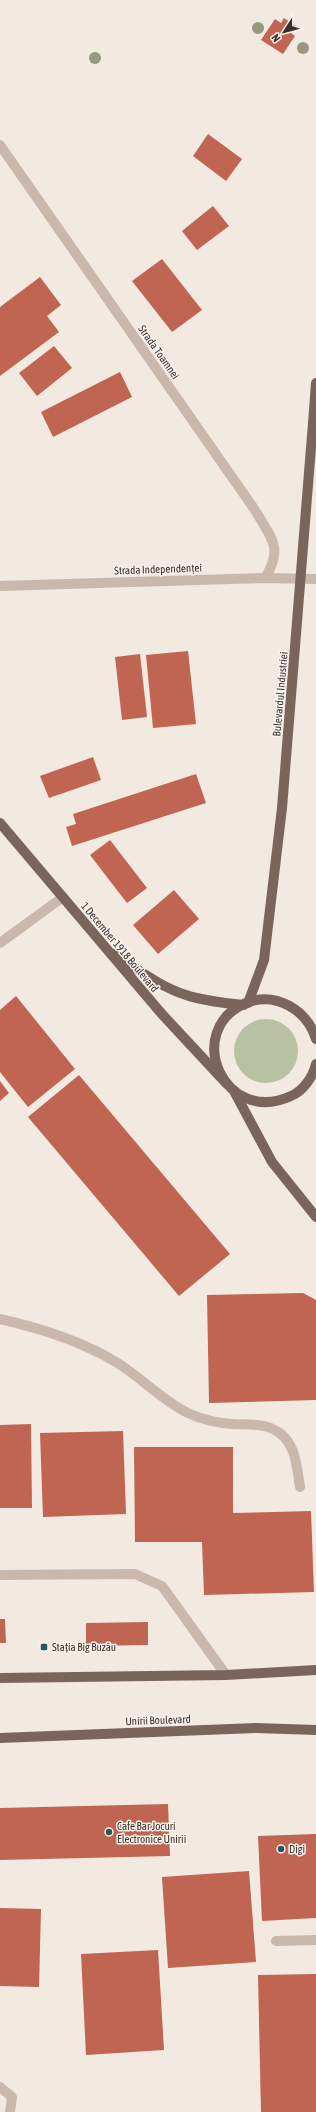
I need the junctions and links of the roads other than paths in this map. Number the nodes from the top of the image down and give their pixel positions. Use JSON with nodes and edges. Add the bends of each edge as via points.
{"nodes":[{"id":1,"x":0,"y":145,"type":"edge"},
{"id":2,"x":316,"y":383,"type":"edge"},
{"id":3,"x":265,"y":578,"type":"junction"},
{"id":4,"x":316,"y":579,"type":"edge"},
{"id":5,"x":0,"y":586,"type":"edge"},
{"id":6,"x":0,"y":823,"type":"edge"},
{"id":7,"x":63,"y":897,"type":"junction"},
{"id":8,"x":0,"y":943,"type":"edge"},
{"id":9,"x":104,"y":947,"type":"junction"},
{"id":10,"x":246,"y":1004,"type":"junction"},
{"id":11,"x":316,"y":1039,"type":"edge"},
{"id":12,"x":316,"y":1064,"type":"edge"},
{"id":13,"x":226,"y":1083,"type":"junction"},
{"id":14,"x":235,"y":1093,"type":"junction"},
{"id":15,"x":316,"y":1217,"type":"edge"},
{"id":16,"x":0,"y":1319,"type":"edge"},
{"id":17,"x":300,"y":1487,"type":"dead end"},
{"id":18,"x":0,"y":1575,"type":"edge"},
{"id":19,"x":316,"y":1670,"type":"edge"},
{"id":20,"x":226,"y":1675,"type":"junction"},
{"id":21,"x":0,"y":1678,"type":"edge"},
{"id":22,"x":316,"y":1730,"type":"edge"},
{"id":23,"x":0,"y":1738,"type":"edge"},
{"id":24,"x":316,"y":1940,"type":"edge"},
{"id":25,"x":276,"y":1941,"type":"dead end"},
{"id":26,"x":0,"y":2087,"type":"edge"},
{"id":27,"x":10,"y":2112,"type":"edge"}],
"edges":[{"from":1,"to":3,"type":"street","name":"Strada Toamnei","via":[[255,510],[276,550],[273,565]]},
{"from":2,"to":10,"type":"main road","name":"Bulevardul Industriei","bridge":true,"via":[[282,808],[264,960]]},
{"from":3,"to":4,"type":"street","name":"Strada Independenței"},
{"from":3,"to":5,"type":"street","name":"Strada Independenței"},
{"from":6,"to":7,"type":"main road","name":"1 December 1918 Boulevard"},
{"from":7,"to":8,"type":"street"},
{"from":7,"to":9,"type":"main road","name":"1 December 1918 Boulevard"},
{"from":9,"to":10,"type":"main road","via":[[159,982],[185,995],[224,1003]]},
{"from":9,"to":13,"type":"main road","name":"1 December 1918 Boulevard"},
{"from":10,"to":11,"type":"main road","via":[[274,1000],[298,1010],[307,1019]]},
{"from":10,"to":13,"type":"main road","via":[[233,1012],[224,1022],[214,1046],[219,1072]]},
{"from":12,"to":14,"type":"main road","via":[[307,1083],[296,1094],[281,1101],[265,1103],[249,1100]]},
{"from":13,"to":14,"type":"main road"},
{"from":14,"to":15,"type":"main road","via":[[272,1162]]},
{"from":16,"to":17,"type":"street","via":[[27,1325],[70,1340],[117,1362],[188,1413],[209,1420],[271,1427],[282,1434],[293,1450]]},
{"from":18,"to":20,"type":"street","via":[[135,1574],[162,1586]]},
{"from":19,"to":20,"type":"main road"},
{"from":20,"to":21,"type":"main road"},
{"from":22,"to":23,"type":"main road","name":"Unirii Boulevard","via":[[256,1728]]},
{"from":24,"to":25,"type":"street"},
{"from":26,"to":27,"type":"street","via":[[12,2097]]}]}
